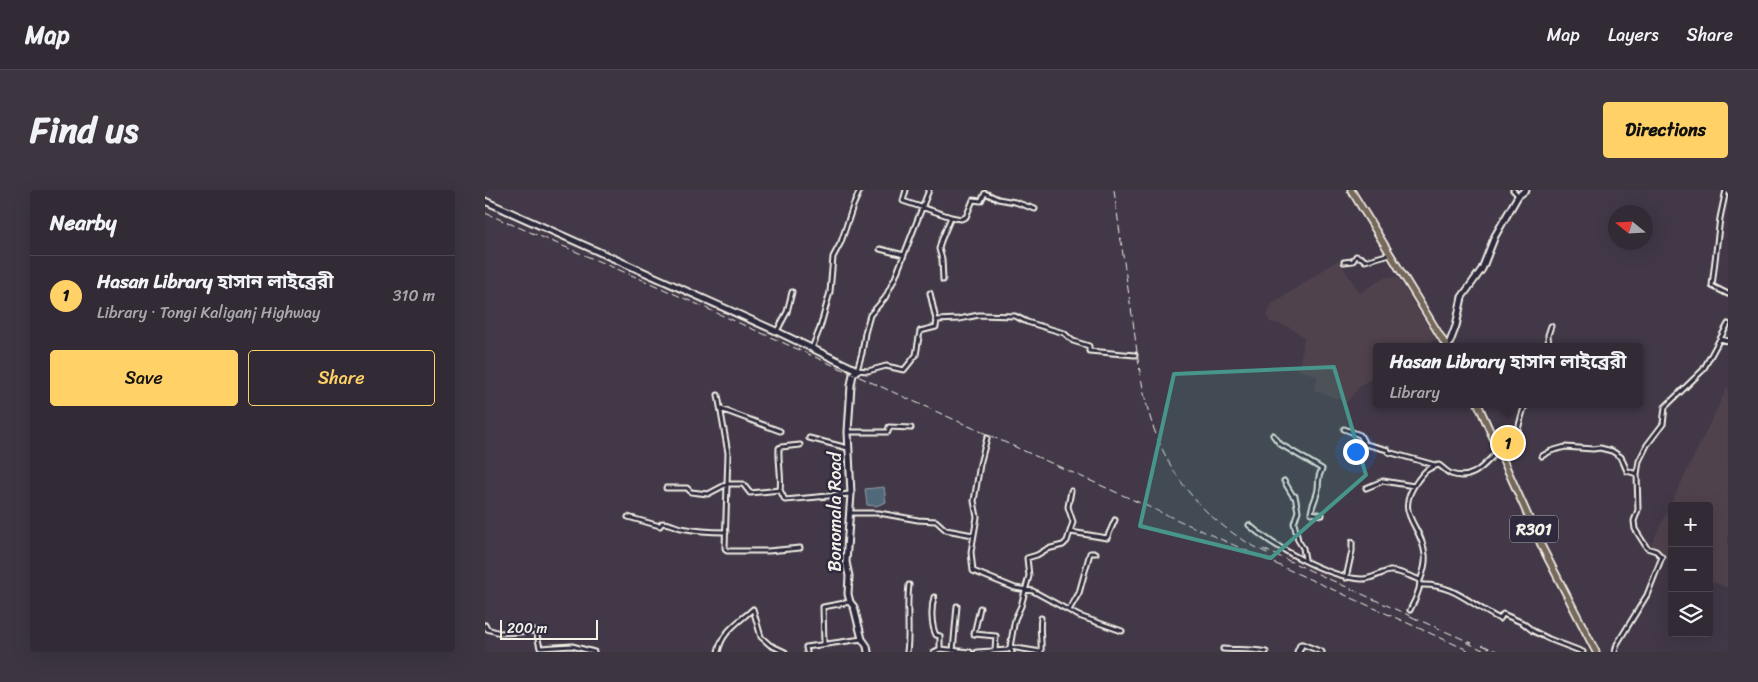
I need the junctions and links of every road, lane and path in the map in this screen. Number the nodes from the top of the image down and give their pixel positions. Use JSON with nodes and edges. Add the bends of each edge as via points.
{"nodes":[{"id":1,"x":861,"y":190,"type":"edge"},
{"id":2,"x":906,"y":190,"type":"edge"},
{"id":3,"x":929,"y":190,"type":"edge"},
{"id":4,"x":1351,"y":190,"type":"edge"},
{"id":5,"x":1513,"y":190,"type":"edge"},
{"id":6,"x":1526,"y":190,"type":"edge"},
{"id":7,"x":1726,"y":190,"type":"edge"},
{"id":8,"x":1519,"y":196,"type":"junction"},
{"id":9,"x":485,"y":201,"type":"edge"},
{"id":10,"x":922,"y":208,"type":"junction"},
{"id":11,"x":1035,"y":209,"type":"dead end"},
{"id":12,"x":951,"y":218,"type":"junction"},
{"id":13,"x":880,"y":249,"type":"dead end"},
{"id":14,"x":1390,"y":254,"type":"junction"},
{"id":15,"x":904,"y":256,"type":"junction"},
{"id":16,"x":1344,"y":262,"type":"dead end"},
{"id":17,"x":943,"y":280,"type":"dead end"},
{"id":18,"x":792,"y":292,"type":"dead end"},
{"id":19,"x":930,"y":293,"type":"dead end"},
{"id":20,"x":1728,"y":294,"type":"edge"},
{"id":21,"x":937,"y":320,"type":"junction"},
{"id":22,"x":1728,"y":324,"type":"edge"},
{"id":23,"x":1551,"y":326,"type":"dead end"},
{"id":24,"x":776,"y":331,"type":"junction"},
{"id":25,"x":1721,"y":338,"type":"junction"},
{"id":26,"x":1728,"y":341,"type":"edge"},
{"id":27,"x":1445,"y":343,"type":"edge"},
{"id":28,"x":1449,"y":343,"type":"edge"},
{"id":29,"x":1549,"y":343,"type":"edge"},
{"id":30,"x":812,"y":348,"type":"junction"},
{"id":31,"x":1135,"y":354,"type":"dead end"},
{"id":32,"x":857,"y":370,"type":"junction"},
{"id":33,"x":718,"y":395,"type":"dead end"},
{"id":34,"x":720,"y":408,"type":"junction"},
{"id":35,"x":1480,"y":408,"type":"edge"},
{"id":36,"x":1524,"y":408,"type":"edge"},
{"id":37,"x":911,"y":428,"type":"dead end"},
{"id":38,"x":1344,"y":429,"type":"dead end"},
{"id":39,"x":780,"y":431,"type":"dead end"},
{"id":40,"x":847,"y":432,"type":"junction"},
{"id":41,"x":1273,"y":435,"type":"dead end"},
{"id":42,"x":809,"y":438,"type":"dead end"},
{"id":43,"x":987,"y":438,"type":"dead end"},
{"id":44,"x":800,"y":445,"type":"dead end"},
{"id":45,"x":848,"y":448,"type":"junction"},
{"id":46,"x":1498,"y":448,"type":"junction"},
{"id":47,"x":1542,"y":456,"type":"dead end"},
{"id":48,"x":1439,"y":465,"type":"junction"},
{"id":49,"x":1637,"y":474,"type":"junction"},
{"id":50,"x":1284,"y":481,"type":"dead end"},
{"id":51,"x":727,"y":484,"type":"junction"},
{"id":52,"x":1414,"y":486,"type":"junction"},
{"id":53,"x":666,"y":488,"type":"dead end"},
{"id":54,"x":1366,"y":488,"type":"dead end"},
{"id":55,"x":780,"y":490,"type":"junction"},
{"id":56,"x":1071,"y":491,"type":"dead end"},
{"id":57,"x":851,"y":494,"type":"junction"},
{"id":58,"x":849,"y":513,"type":"junction"},
{"id":59,"x":1322,"y":515,"type":"dead end"},
{"id":60,"x":628,"y":517,"type":"dead end"},
{"id":61,"x":1115,"y":520,"type":"dead end"},
{"id":62,"x":1249,"y":525,"type":"dead end"},
{"id":63,"x":726,"y":532,"type":"junction"},
{"id":64,"x":1071,"y":532,"type":"junction"},
{"id":65,"x":973,"y":536,"type":"junction"},
{"id":66,"x":1352,"y":542,"type":"dead end"},
{"id":67,"x":801,"y":548,"type":"dead end"},
{"id":68,"x":1096,"y":553,"type":"dead end"},
{"id":69,"x":1305,"y":560,"type":"junction"},
{"id":70,"x":1347,"y":578,"type":"junction"},
{"id":71,"x":1420,"y":580,"type":"junction"},
{"id":72,"x":909,"y":585,"type":"dead end"},
{"id":73,"x":1420,"y":585,"type":"junction"},
{"id":74,"x":1025,"y":590,"type":"junction"},
{"id":75,"x":934,"y":597,"type":"dead end"},
{"id":76,"x":850,"y":602,"type":"junction"},
{"id":77,"x":957,"y":606,"type":"dead end"},
{"id":78,"x":980,"y":608,"type":"dead end"},
{"id":79,"x":1069,"y":610,"type":"junction"},
{"id":80,"x":1410,"y":610,"type":"dead end"},
{"id":81,"x":1041,"y":618,"type":"dead end"},
{"id":82,"x":485,"y":625,"type":"edge"},
{"id":83,"x":1122,"y":631,"type":"dead end"},
{"id":84,"x":862,"y":639,"type":"junction"},
{"id":85,"x":824,"y":644,"type":"junction"},
{"id":86,"x":1301,"y":645,"type":"joint"},
{"id":87,"x":1010,"y":648,"type":"junction"},
{"id":88,"x":940,"y":649,"type":"junction"},
{"id":89,"x":1223,"y":649,"type":"dead end"},
{"id":90,"x":540,"y":650,"type":"edge"},
{"id":91,"x":995,"y":650,"type":"junction"},
{"id":92,"x":953,"y":651,"type":"edge"},
{"id":93,"x":594,"y":652,"type":"edge"},
{"id":94,"x":718,"y":652,"type":"edge"},
{"id":95,"x":785,"y":652,"type":"edge"},
{"id":96,"x":807,"y":652,"type":"edge"},
{"id":97,"x":868,"y":652,"type":"edge"},
{"id":98,"x":907,"y":652,"type":"edge"},
{"id":99,"x":934,"y":652,"type":"edge"},
{"id":100,"x":970,"y":652,"type":"edge"},
{"id":101,"x":977,"y":652,"type":"edge"},
{"id":102,"x":1012,"y":652,"type":"edge"},
{"id":103,"x":1041,"y":652,"type":"edge"},
{"id":104,"x":1266,"y":652,"type":"edge"},
{"id":105,"x":1299,"y":652,"type":"edge"},
{"id":106,"x":1322,"y":652,"type":"edge"},
{"id":107,"x":1583,"y":652,"type":"edge"},
{"id":108,"x":1595,"y":652,"type":"edge"},
{"id":109,"x":1615,"y":652,"type":"edge"}],
"edges":[{"from":1,"to":30,"type":"street","via":[[833,257],[830,292]]},
{"from":2,"to":10,"type":"street","via":[[903,201]]},
{"from":3,"to":10,"type":"street"},
{"from":4,"to":14,"type":"main road"},
{"from":5,"to":8,"type":"street"},
{"from":6,"to":8,"type":"street"},
{"from":7,"to":20,"type":"street","via":[[1711,286]]},
{"from":8,"to":28,"type":"street","via":[[1495,236],[1482,269],[1462,297]]},
{"from":9,"to":24,"type":"street"},
{"from":10,"to":12,"type":"street"},
{"from":10,"to":15,"type":"street"},
{"from":11,"to":12,"type":"street","via":[[985,193],[981,201],[973,200],[966,217]]},
{"from":12,"to":17,"type":"street","via":[[939,250]]},
{"from":13,"to":15,"type":"street"},
{"from":14,"to":16,"type":"street","via":[[1365,261],[1356,256],[1353,261]]},
{"from":14,"to":27,"type":"main road"},
{"from":15,"to":32,"type":"street","via":[[885,298],[869,316]]},
{"from":18,"to":24,"type":"street","via":[[787,312]]},
{"from":19,"to":21,"type":"street"},
{"from":21,"to":31,"type":"street","via":[[979,315],[1015,316],[1064,332],[1073,341],[1087,344],[1089,351]]},
{"from":21,"to":32,"type":"street","via":[[933,329],[920,331],[916,355],[904,370],[886,366]]},
{"from":22,"to":25,"type":"street"},
{"from":23,"to":29,"type":"street"},
{"from":24,"to":30,"type":"street"},
{"from":25,"to":26,"type":"street"},
{"from":25,"to":49,"type":"street","via":[[1703,370],[1665,407],[1664,421],[1647,445]]},
{"from":30,"to":32,"type":"street"},
{"from":32,"to":40,"type":"street","name":"Bonomala Road","via":[[852,379]]},
{"from":33,"to":34,"type":"street"},
{"from":34,"to":39,"type":"street"},
{"from":34,"to":51,"type":"street","via":[[729,453]]},
{"from":35,"to":46,"type":"main road","number":"R301"},
{"from":36,"to":46,"type":"street","via":[[1516,437],[1512,443]]},
{"from":37,"to":40,"type":"street","via":[[889,427],[888,432]]},
{"from":38,"to":48,"type":"street","via":[[1360,435],[1365,444]]},
{"from":40,"to":45,"type":"street","name":"Bonomala Road"},
{"from":41,"to":59,"type":"street","via":[[1280,444],[1322,469],[1311,513]]},
{"from":42,"to":45,"type":"street"},
{"from":43,"to":65,"type":"street","via":[[978,476]]},
{"from":44,"to":55,"type":"street","via":[[779,448]]},
{"from":45,"to":57,"type":"street","name":"Bonomala Road"},
{"from":46,"to":48,"type":"street","via":[[1479,471],[1468,475],[1453,475]]},
{"from":46,"to":108,"type":"main road","number":"R301","via":[[1542,547]]},
{"from":47,"to":49,"type":"street","via":[[1565,447],[1600,448],[1621,457],[1627,471]]},
{"from":48,"to":52,"type":"street","via":[[1423,472]]},
{"from":49,"to":109,"type":"street","via":[[1635,529],[1647,548],[1661,557],[1647,595]]},
{"from":50,"to":69,"type":"street","via":[[1295,496],[1298,511],[1294,523]]},
{"from":51,"to":53,"type":"street","via":[[708,494],[691,492],[687,488]]},
{"from":51,"to":55,"type":"street","via":[[743,484],[750,493]]},
{"from":51,"to":63,"type":"street"},
{"from":52,"to":54,"type":"street","via":[[1383,481]]},
{"from":52,"to":71,"type":"street","via":[[1407,510],[1425,554]]},
{"from":55,"to":57,"type":"street","via":[[785,500]]},
{"from":56,"to":64,"type":"street","via":[[1068,507],[1073,522]]},
{"from":57,"to":58,"type":"street","name":"Bonomala Road"},
{"from":58,"to":65,"type":"street","via":[[879,513],[936,521],[946,530]]},
{"from":58,"to":76,"type":"street","name":"Bonomala Road","via":[[846,562]]},
{"from":60,"to":63,"type":"street","via":[[660,526],[667,523],[708,532]]},
{"from":61,"to":64,"type":"street","via":[[1107,538]]},
{"from":62,"to":69,"type":"street"},
{"from":63,"to":67,"type":"street","via":[[727,551],[769,552]]},
{"from":64,"to":74,"type":"street","via":[[1063,545],[1047,548],[1027,558],[1029,576]]},
{"from":65,"to":74,"type":"street","via":[[973,571]]},
{"from":66,"to":70,"type":"street"},
{"from":68,"to":79,"type":"street","via":[[1090,553],[1079,593]]},
{"from":69,"to":70,"type":"street"},
{"from":70,"to":71,"type":"street","via":[[1365,580],[1393,571]]},
{"from":71,"to":73,"type":"street"},
{"from":72,"to":98,"type":"street"},
{"from":73,"to":80,"type":"street"},
{"from":73,"to":107,"type":"street","via":[[1441,586],[1455,591],[1500,619],[1503,614],[1549,640]]},
{"from":74,"to":79,"type":"street","via":[[1041,594]]},
{"from":74,"to":87,"type":"street"},
{"from":75,"to":88,"type":"street","via":[[933,626],[936,635],[940,636]]},
{"from":76,"to":84,"type":"street","name":"Bonomala Road"},
{"from":76,"to":85,"type":"street","via":[[823,607]]},
{"from":77,"to":92,"type":"street"},
{"from":78,"to":91,"type":"street","via":[[974,634],[995,636]]},
{"from":79,"to":83,"type":"street","via":[[1086,620]]},
{"from":81,"to":103,"type":"street"},
{"from":82,"to":90,"type":"street","via":[[499,633],[536,631]]},
{"from":84,"to":85,"type":"street"},
{"from":84,"to":97,"type":"street","name":"Bonomala Road"},
{"from":85,"to":96,"type":"street","via":[[805,647]]},
{"from":86,"to":105,"type":"street"},
{"from":86,"to":106,"type":"street"},
{"from":87,"to":91,"type":"street"},
{"from":87,"to":102,"type":"street"},
{"from":87,"to":103,"type":"street"},
{"from":88,"to":92,"type":"street"},
{"from":88,"to":99,"type":"street"},
{"from":89,"to":104,"type":"street"},
{"from":90,"to":93,"type":"street","via":[[572,646]]},
{"from":91,"to":101,"type":"street"},
{"from":92,"to":100,"type":"street"},
{"from":94,"to":95,"type":"street","via":[[721,639],[753,609],[761,637]]}]}
